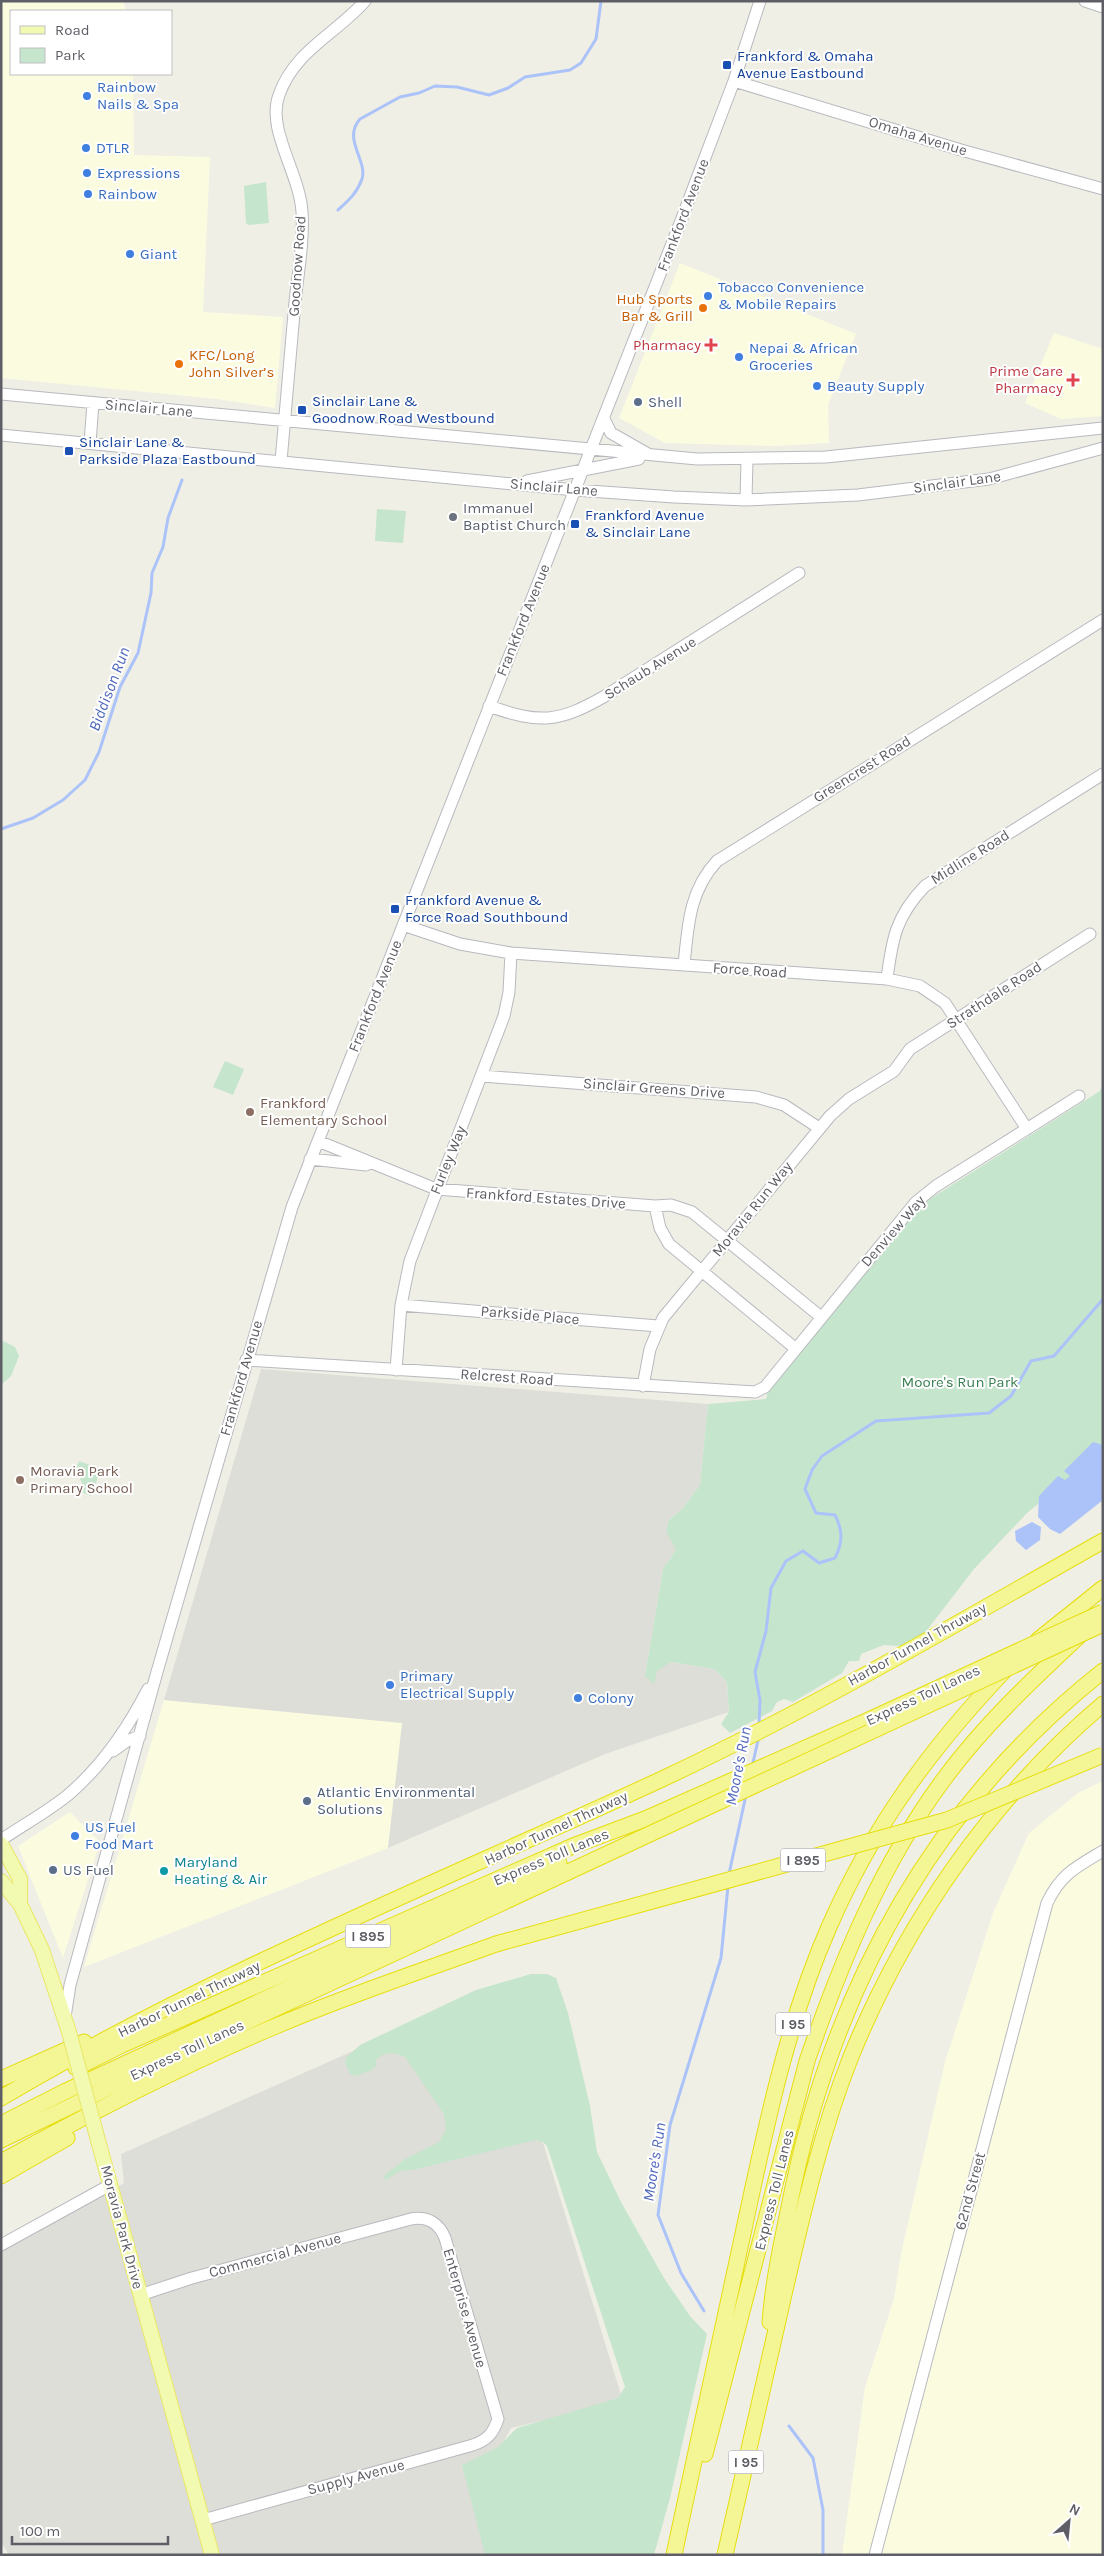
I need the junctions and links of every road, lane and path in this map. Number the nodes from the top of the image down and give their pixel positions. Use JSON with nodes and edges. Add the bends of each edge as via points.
{"nodes":[{"id":1,"x":365,"y":1,"type":"edge"},
{"id":2,"x":760,"y":1,"type":"edge"},
{"id":3,"x":1086,"y":1,"type":"edge"},
{"id":4,"x":1103,"y":7,"type":"edge"},
{"id":5,"x":734,"y":81,"type":"junction"},
{"id":6,"x":1103,"y":189,"type":"edge"},
{"id":7,"x":1,"y":394,"type":"edge"},
{"id":8,"x":93,"y":403,"type":"junction"},
{"id":9,"x":604,"y":419,"type":"junction"},
{"id":10,"x":284,"y":421,"type":"junction"},
{"id":11,"x":1103,"y":428,"type":"edge"},
{"id":12,"x":1,"y":434,"type":"edge"},
{"id":13,"x":90,"y":443,"type":"junction"},
{"id":14,"x":1103,"y":448,"type":"edge"},
{"id":15,"x":591,"y":451,"type":"junction"},
{"id":16,"x":654,"y":457,"type":"junction"},
{"id":17,"x":747,"y":460,"type":"junction"},
{"id":18,"x":281,"y":461,"type":"junction"},
{"id":19,"x":583,"y":470,"type":"junction"},
{"id":20,"x":516,"y":484,"type":"junction"},
{"id":21,"x":575,"y":490,"type":"junction"},
{"id":22,"x":746,"y":500,"type":"junction"},
{"id":23,"x":799,"y":573,"type":"dead end"},
{"id":24,"x":1103,"y":620,"type":"edge"},
{"id":25,"x":489,"y":706,"type":"junction"},
{"id":26,"x":1103,"y":774,"type":"edge"},
{"id":27,"x":403,"y":925,"type":"junction"},
{"id":28,"x":1090,"y":934,"type":"dead end"},
{"id":29,"x":511,"y":953,"type":"junction"},
{"id":30,"x":684,"y":965,"type":"junction"},
{"id":31,"x":887,"y":979,"type":"junction"},
{"id":32,"x":956,"y":1019,"type":"junction"},
{"id":33,"x":902,"y":1061,"type":"joint"},
{"id":34,"x":482,"y":1076,"type":"junction"},
{"id":35,"x":1079,"y":1096,"type":"dead end"},
{"id":36,"x":818,"y":1128,"type":"junction"},
{"id":37,"x":1026,"y":1129,"type":"junction"},
{"id":38,"x":318,"y":1141,"type":"junction"},
{"id":39,"x":310,"y":1159,"type":"junction"},
{"id":40,"x":380,"y":1167,"type":"junction"},
{"id":41,"x":436,"y":1189,"type":"junction"},
{"id":42,"x":655,"y":1206,"type":"junction"},
{"id":43,"x":727,"y":1240,"type":"junction"},
{"id":44,"x":701,"y":1271,"type":"junction"},
{"id":45,"x":401,"y":1305,"type":"junction"},
{"id":46,"x":821,"y":1317,"type":"junction"},
{"id":47,"x":658,"y":1326,"type":"junction"},
{"id":48,"x":796,"y":1349,"type":"junction"},
{"id":49,"x":246,"y":1360,"type":"junction"},
{"id":50,"x":396,"y":1370,"type":"junction"},
{"id":51,"x":643,"y":1386,"type":"junction"},
{"id":52,"x":765,"y":1387,"type":"joint"},
{"id":53,"x":1103,"y":1541,"type":"edge"},
{"id":54,"x":1103,"y":1588,"type":"edge"},
{"id":55,"x":1103,"y":1612,"type":"edge"},
{"id":56,"x":1103,"y":1616,"type":"edge"},
{"id":57,"x":1103,"y":1624,"type":"edge"},
{"id":58,"x":157,"y":1672,"type":"junction"},
{"id":59,"x":1103,"y":1672,"type":"edge"},
{"id":60,"x":1103,"y":1704,"type":"edge"},
{"id":61,"x":140,"y":1736,"type":"junction"},
{"id":62,"x":1103,"y":1755,"type":"edge"},
{"id":63,"x":104,"y":1758,"type":"junction"},
{"id":64,"x":645,"y":1820,"type":"junction"},
{"id":65,"x":1,"y":1840,"type":"edge"},
{"id":66,"x":1,"y":1844,"type":"edge"},
{"id":67,"x":1103,"y":1851,"type":"edge"},
{"id":68,"x":1,"y":1881,"type":"edge"},
{"id":69,"x":20,"y":1904,"type":"junction"},
{"id":70,"x":188,"y":1996,"type":"junction"},
{"id":71,"x":65,"y":2016,"type":"junction"},
{"id":72,"x":170,"y":2076,"type":"junction"},
{"id":73,"x":1,"y":2079,"type":"edge"},
{"id":74,"x":1,"y":2098,"type":"edge"},
{"id":75,"x":1,"y":2104,"type":"edge"},
{"id":76,"x":2,"y":2135,"type":"edge"},
{"id":77,"x":1,"y":2162,"type":"edge"},
{"id":78,"x":1,"y":2176,"type":"edge"},
{"id":79,"x":110,"y":2185,"type":"junction"},
{"id":80,"x":411,"y":2219,"type":"joint"},
{"id":81,"x":1,"y":2245,"type":"edge"},
{"id":82,"x":140,"y":2294,"type":"junction"},
{"id":83,"x":767,"y":2369,"type":"junction"},
{"id":84,"x":498,"y":2419,"type":"joint"},
{"id":85,"x":203,"y":2520,"type":"junction"},
{"id":86,"x":212,"y":2555,"type":"edge"},
{"id":87,"x":674,"y":2555,"type":"edge"},
{"id":88,"x":679,"y":2555,"type":"edge"},
{"id":89,"x":725,"y":2555,"type":"edge"},
{"id":90,"x":875,"y":2555,"type":"edge"}],
"edges":[{"from":1,"to":10,"type":"street","name":"Goodnow Road","via":[[297,61],[277,100],[278,131],[293,169],[302,211]]},
{"from":2,"to":5,"type":"street","name":"Frankford Avenue"},
{"from":3,"to":4,"type":"street"},
{"from":5,"to":6,"type":"street","name":"Omaha Avenue"},
{"from":5,"to":9,"type":"street","name":"Frankford Avenue"},
{"from":7,"to":8,"type":"street","name":"Sinclair Lane"},
{"from":8,"to":10,"type":"street","name":"Sinclair Lane"},
{"from":8,"to":13,"type":"street"},
{"from":9,"to":15,"type":"street","name":"Frankford Avenue"},
{"from":9,"to":16,"type":"street","via":[[611,432]]},
{"from":10,"to":15,"type":"street","name":"Sinclair Lane"},
{"from":10,"to":18,"type":"street","name":"Goodnow Road"},
{"from":11,"to":17,"type":"street","name":"Sinclair Lane","via":[[826,457]]},
{"from":12,"to":13,"type":"street","name":"Sinclair Lane"},
{"from":13,"to":18,"type":"street","name":"Sinclair Lane"},
{"from":14,"to":22,"type":"street","name":"Sinclair Lane","via":[[971,482],[858,495]]},
{"from":15,"to":16,"type":"street","name":"Sinclair Lane"},
{"from":15,"to":19,"type":"street","name":"Frankford Avenue"},
{"from":16,"to":17,"type":"street","name":"Sinclair Lane"},
{"from":16,"to":19,"type":"street"},
{"from":17,"to":22,"type":"street"},
{"from":18,"to":20,"type":"street","name":"Sinclair Lane"},
{"from":19,"to":20,"type":"street"},
{"from":19,"to":21,"type":"street","name":"Frankford Avenue"},
{"from":20,"to":21,"type":"street","name":"Sinclair Lane"},
{"from":21,"to":22,"type":"street","name":"Sinclair Lane"},
{"from":21,"to":25,"type":"street","name":"Frankford Avenue"},
{"from":23,"to":25,"type":"street","name":"Schaub Avenue","via":[[577,712],[536,720]]},
{"from":24,"to":30,"type":"street","name":"Greencrest Road","via":[[717,861],[703,878],[690,908]]},
{"from":25,"to":27,"type":"street","name":"Frankford Avenue"},
{"from":26,"to":31,"type":"street","name":"Midline Road","via":[[925,886],[898,922]]},
{"from":27,"to":29,"type":"street","name":"Force Road","via":[[460,944]]},
{"from":27,"to":38,"type":"street","name":"Frankford Avenue"},
{"from":28,"to":32,"type":"street","name":"Strathdale Road"},
{"from":29,"to":30,"type":"street","name":"Force Road"},
{"from":29,"to":34,"type":"street","name":"Furley Way","via":[[506,1009]]},
{"from":30,"to":31,"type":"street","name":"Force Road"},
{"from":31,"to":32,"type":"street","name":"Force Road","via":[[926,989],[945,1003]]},
{"from":32,"to":33,"type":"street","name":"Strathdale Road","via":[[910,1049]]},
{"from":32,"to":37,"type":"street","name":"Force Road"},
{"from":33,"to":36,"type":"street","name":"Moravia Run Way","via":[[894,1071],[839,1108]]},
{"from":34,"to":36,"type":"street","name":"Sinclair Greens Drive","via":[[756,1097],[784,1105]]},
{"from":34,"to":41,"type":"street","name":"Furley Way"},
{"from":35,"to":37,"type":"street","name":"Denview Way"},
{"from":36,"to":43,"type":"street","name":"Moravia Run Way"},
{"from":37,"to":46,"type":"street","name":"Denview Way","via":[[916,1202]]},
{"from":38,"to":39,"type":"street","name":"Frankford Avenue"},
{"from":38,"to":40,"type":"street","name":"Frankford Estates Drive"},
{"from":39,"to":40,"type":"street","name":"Frankford Estates Drive"},
{"from":39,"to":49,"type":"street","name":"Frankford Avenue","via":[[282,1237]]},
{"from":40,"to":41,"type":"street","name":"Frankford Estates Drive"},
{"from":41,"to":42,"type":"street","name":"Frankford Estates Drive"},
{"from":41,"to":45,"type":"street","name":"Furley Way","via":[[410,1261]]},
{"from":42,"to":43,"type":"street","name":"Frankford Estates Drive","via":[[681,1206]]},
{"from":42,"to":44,"type":"street","via":[[660,1228],[669,1244]]},
{"from":43,"to":44,"type":"street","name":"Moravia Run Way"},
{"from":43,"to":46,"type":"street","name":"Frankford Estates Drive"},
{"from":44,"to":47,"type":"street","name":"Moravia Run Way"},
{"from":44,"to":48,"type":"street"},
{"from":45,"to":47,"type":"street","name":"Parkside Place"},
{"from":45,"to":50,"type":"street","name":"Furley Way"},
{"from":46,"to":48,"type":"street","name":"Denview Way"},
{"from":47,"to":51,"type":"street","name":"Moravia Run Way","via":[[647,1359]]},
{"from":48,"to":52,"type":"street","name":"Denview Way"},
{"from":49,"to":50,"type":"street","name":"Relcrest Road"},
{"from":49,"to":58,"type":"street","name":"Frankford Avenue"},
{"from":50,"to":51,"type":"street","name":"Relcrest Road"},
{"from":51,"to":52,"type":"street","name":"Relcrest Road","via":[[748,1393]]},
{"from":53,"to":70,"type":"highway","name":"Harbor Tunnel Thruway","number":"I 895","via":[[791,1714],[656,1782]]},
{"from":54,"to":87,"type":"highway","number":"I 95","via":[[1016,1658],[920,1766],[857,1870],[830,1926],[803,1992],[768,2118]]},
{"from":55,"to":64,"type":"highway","name":"Express Toll Lanes","number":"I 895","bridge":true},
{"from":56,"to":88,"type":"highway","name":"Express Toll Lanes","via":[[1037,1675],[984,1729],[944,1779],[912,1826],[854,1937],[807,2061]]},
{"from":57,"to":76,"type":"highway","name":"Express Toll Lanes","bridge":true},
{"from":58,"to":61,"type":"street","name":"Frankford Avenue"},
{"from":58,"to":63,"type":"street","via":[[131,1722]]},
{"from":59,"to":83,"type":"highway","name":"Express Toll Lanes","via":[[1026,1740],[972,1801],[906,1895],[864,1971],[824,2069],[801,2151],[774,2280]]},
{"from":60,"to":83,"type":"highway","number":"I 95","via":[[1044,1758],[985,1824],[928,1908],[882,1990],[850,2059],[826,2130],[801,2220]]},
{"from":61,"to":63,"type":"street","via":[[127,1741]]},
{"from":61,"to":71,"type":"street","name":"Frankford Avenue","via":[[70,1985]]},
{"from":62,"to":72,"type":"highway","number":"I 895","bridge":true,"via":[[947,1820],[496,1944],[284,2022]]},
{"from":63,"to":65,"type":"street","via":[[66,1796]]},
{"from":64,"to":75,"type":"highway","name":"Express Toll Lanes","number":"I 895","via":[[573,1846],[122,2045]]},
{"from":64,"to":76,"type":"highway","via":[[577,1855],[91,2080]]},
{"from":66,"to":69,"type":"main road","name":"Moravia Park Drive","via":[[20,1879]]},
{"from":67,"to":90,"type":"street","name":"62nd Street","via":[[1057,1883],[1047,1903]]},
{"from":68,"to":69,"type":"main road","name":"Moravia Park Drive"},
{"from":69,"to":71,"type":"main road","name":"Moravia Park Drive","via":[[42,1950]]},
{"from":70,"to":73,"type":"highway"},
{"from":70,"to":74,"type":"highway","name":"Harbor Tunnel Thruway","number":"I 895"},
{"from":71,"to":79,"type":"main road","name":"Moravia Park Drive","bridge":true},
{"from":72,"to":77,"type":"highway","number":"I 895"},
{"from":72,"to":78,"type":"highway","via":[[143,2096]]},
{"from":79,"to":81,"type":"street"},
{"from":79,"to":82,"type":"main road","name":"Moravia Park Drive"},
{"from":80,"to":82,"type":"street","name":"Commercial Avenue"},
{"from":80,"to":84,"type":"street","name":"Enterprise Avenue","via":[[423,2218],[432,2222],[444,2235]]},
{"from":82,"to":85,"type":"main road","name":"Moravia Park Drive"},
{"from":83,"to":89,"type":"highway","number":"I 95"},
{"from":84,"to":85,"type":"street","name":"Supply Avenue","via":[[493,2432],[484,2441],[473,2445]]},
{"from":85,"to":86,"type":"main road","name":"Moravia Park Drive"}]}
